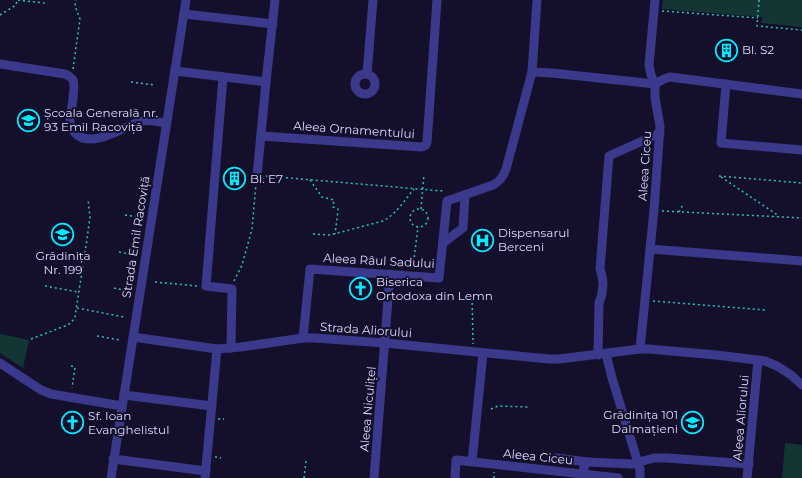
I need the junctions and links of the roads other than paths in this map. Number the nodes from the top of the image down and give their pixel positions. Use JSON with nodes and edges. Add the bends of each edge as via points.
{"nodes":[{"id":1,"x":186,"y":0,"type":"edge"},
{"id":2,"x":275,"y":0,"type":"edge"},
{"id":3,"x":373,"y":0,"type":"edge"},
{"id":4,"x":437,"y":0,"type":"edge"},
{"id":5,"x":537,"y":0,"type":"edge"},
{"id":6,"x":655,"y":0,"type":"edge"},
{"id":7,"x":184,"y":14,"type":"junction"},
{"id":8,"x":272,"y":24,"type":"junction"},
{"id":9,"x":0,"y":64,"type":"edge"},
{"id":10,"x":175,"y":71,"type":"junction"},
{"id":11,"x":532,"y":72,"type":"junction"},
{"id":12,"x":367,"y":74,"type":"dead end"},
{"id":13,"x":222,"y":77,"type":"junction"},
{"id":14,"x":266,"y":82,"type":"junction"},
{"id":15,"x":655,"y":84,"type":"junction"},
{"id":16,"x":726,"y":84,"type":"junction"},
{"id":17,"x":802,"y":94,"type":"edge"},
{"id":18,"x":166,"y":123,"type":"junction"},
{"id":19,"x":660,"y":134,"type":"junction"},
{"id":20,"x":261,"y":136,"type":"junction"},
{"id":21,"x":802,"y":150,"type":"edge"},
{"id":22,"x":257,"y":176,"type":"road end"},
{"id":23,"x":465,"y":195,"type":"junction"},
{"id":24,"x":443,"y":243,"type":"junction"},
{"id":25,"x":650,"y":249,"type":"junction"},
{"id":26,"x":802,"y":261,"type":"edge"},
{"id":27,"x":390,"y":274,"type":"junction"},
{"id":28,"x":133,"y":337,"type":"junction"},
{"id":29,"x":303,"y":338,"type":"junction"},
{"id":30,"x":385,"y":343,"type":"junction"},
{"id":31,"x":231,"y":348,"type":"junction"},
{"id":32,"x":217,"y":349,"type":"junction"},
{"id":33,"x":640,"y":349,"type":"junction"},
{"id":34,"x":483,"y":352,"type":"junction"},
{"id":35,"x":602,"y":354,"type":"junction"},
{"id":36,"x":758,"y":360,"type":"junction"},
{"id":37,"x":0,"y":363,"type":"edge"},
{"id":38,"x":802,"y":385,"type":"edge"},
{"id":39,"x":124,"y":395,"type":"junction"},
{"id":40,"x":122,"y":406,"type":"junction"},
{"id":41,"x":212,"y":406,"type":"junction"},
{"id":42,"x":556,"y":458,"type":"dead end"},
{"id":43,"x":114,"y":459,"type":"junction"},
{"id":44,"x":472,"y":462,"type":"junction"},
{"id":45,"x":587,"y":462,"type":"junction"},
{"id":46,"x":638,"y":463,"type":"junction"},
{"id":47,"x":749,"y":464,"type":"junction"},
{"id":48,"x":205,"y":474,"type":"edge"},
{"id":49,"x":583,"y":474,"type":"junction"},
{"id":50,"x":110,"y":478,"type":"edge"},
{"id":51,"x":374,"y":478,"type":"edge"},
{"id":52,"x":455,"y":478,"type":"edge"},
{"id":53,"x":618,"y":478,"type":"edge"},
{"id":54,"x":640,"y":478,"type":"edge"},
{"id":55,"x":747,"y":478,"type":"edge"}],
"edges":[{"from":1,"to":7,"type":"street","name":"Strada Emil Racoviță"},
{"from":2,"to":8,"type":"street"},
{"from":3,"to":12,"type":"street"},
{"from":4,"to":20,"type":"street","name":"Aleea Ornamentului","via":[[426,145],[422,147]]},
{"from":5,"to":11,"type":"street"},
{"from":6,"to":15,"type":"street","name":"Aleea Ciceu","via":[[649,65]]},
{"from":7,"to":8,"type":"street"},
{"from":7,"to":10,"type":"street","name":"Strada Emil Racoviță"},
{"from":8,"to":14,"type":"street"},
{"from":9,"to":18,"type":"street","via":[[65,74],[72,79],[74,86],[70,124],[80,137],[100,138],[145,121]]},
{"from":10,"to":13,"type":"street"},
{"from":10,"to":18,"type":"street","name":"Strada Emil Racoviță"},
{"from":11,"to":15,"type":"street"},
{"from":11,"to":23,"type":"street","via":[[504,176],[493,185]]},
{"from":13,"to":14,"type":"street"},
{"from":13,"to":31,"type":"street","via":[[206,286],[232,289]]},
{"from":14,"to":20,"type":"street"},
{"from":15,"to":16,"type":"street","via":[[670,77]]},
{"from":15,"to":19,"type":"street","name":"Aleea Ciceu"},
{"from":16,"to":17,"type":"street"},
{"from":16,"to":21,"type":"street","via":[[721,143]]},
{"from":18,"to":28,"type":"street","name":"Strada Emil Racoviță"},
{"from":19,"to":25,"type":"street","name":"Aleea Ciceu"},
{"from":19,"to":35,"type":"street","via":[[609,156],[600,269],[603,283],[599,303]]},
{"from":20,"to":22,"type":"street"},
{"from":23,"to":24,"type":"street","via":[[462,228]]},
{"from":23,"to":24,"type":"street","name":"Aleea Râul Sadului","via":[[447,202]]},
{"from":24,"to":27,"type":"street","name":"Aleea Râul Sadului","via":[[439,278]]},
{"from":25,"to":26,"type":"street"},
{"from":25,"to":33,"type":"street","name":"Aleea Ciceu"},
{"from":27,"to":29,"type":"street","name":"Aleea Râul Sadului","via":[[310,269]]},
{"from":27,"to":30,"type":"street","name":"Aleea Niculițel"},
{"from":28,"to":32,"type":"street","name":"Strada Aliorului"},
{"from":28,"to":39,"type":"street","name":"Strada Emil Racoviță"},
{"from":29,"to":30,"type":"street","name":"Strada Aliorului"},
{"from":29,"to":31,"type":"street","name":"Strada Aliorului"},
{"from":30,"to":34,"type":"street","name":"Strada Aliorului"},
{"from":30,"to":51,"type":"street","name":"Aleea Niculițel"},
{"from":31,"to":32,"type":"street","name":"Strada Aliorului"},
{"from":32,"to":41,"type":"street"},
{"from":33,"to":35,"type":"street","name":"Strada Aliorului"},
{"from":33,"to":36,"type":"street","name":"Aleea Aliorului"},
{"from":34,"to":35,"type":"street","name":"Strada Aliorului","via":[[559,359]]},
{"from":34,"to":44,"type":"street"},
{"from":35,"to":46,"type":"street"},
{"from":36,"to":38,"type":"street","name":"Aleea Aliorului","via":[[777,366]]},
{"from":36,"to":47,"type":"street","name":"Aleea Aliorului"},
{"from":37,"to":40,"type":"street","via":[[45,392]]},
{"from":39,"to":40,"type":"street","name":"Strada Emil Racoviță"},
{"from":39,"to":41,"type":"street"},
{"from":40,"to":43,"type":"street","name":"Strada Emil Racoviță"},
{"from":41,"to":48,"type":"street"},
{"from":42,"to":45,"type":"street"},
{"from":43,"to":48,"type":"street"},
{"from":43,"to":50,"type":"street","name":"Strada Emil Racoviță"},
{"from":44,"to":49,"type":"street","name":"Aleea Ciceu"},
{"from":44,"to":52,"type":"street","name":"Aleea Ciceu","via":[[456,460]]},
{"from":45,"to":46,"type":"street"},
{"from":45,"to":49,"type":"street"},
{"from":46,"to":47,"type":"street","via":[[654,458],[667,458]]},
{"from":46,"to":54,"type":"street"},
{"from":47,"to":55,"type":"street","name":"Aleea Aliorului"},
{"from":49,"to":53,"type":"street","name":"Aleea Ciceu"}]}
